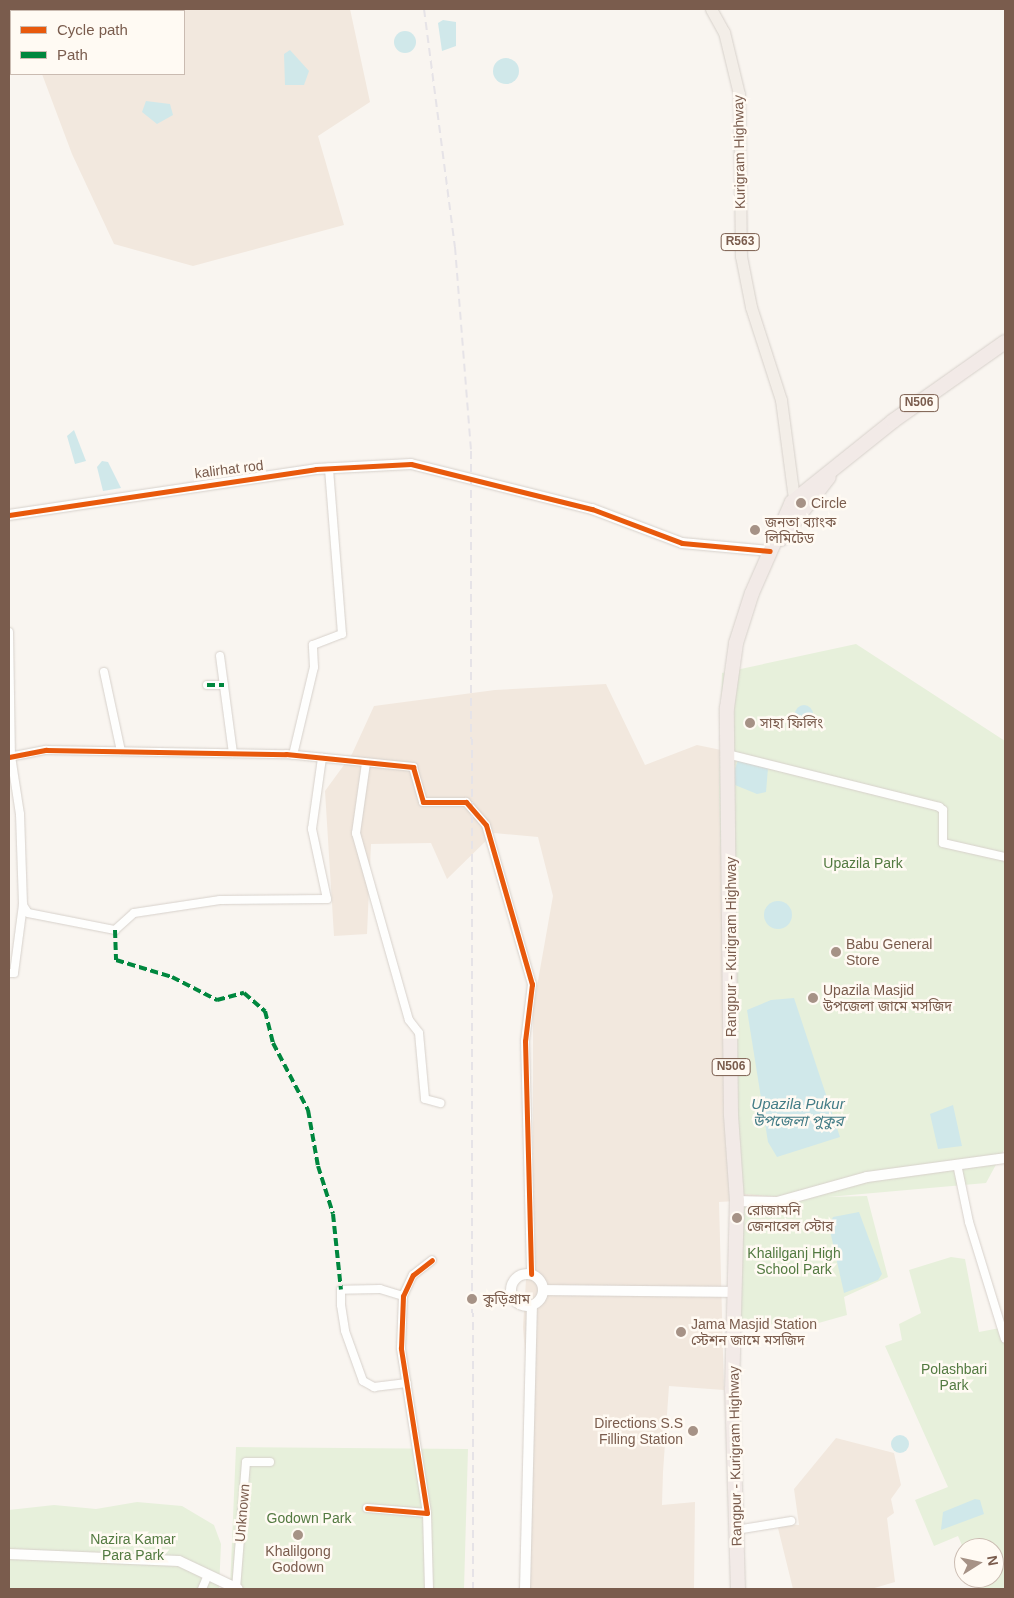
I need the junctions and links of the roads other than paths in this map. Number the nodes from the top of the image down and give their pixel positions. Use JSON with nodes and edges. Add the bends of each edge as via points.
{"nodes":[{"id":1,"x":711,"y":9,"type":"edge"},
{"id":2,"x":1005,"y":342,"type":"edge"},
{"id":3,"x":329,"y":468,"type":"junction"},
{"id":4,"x":790,"y":475,"type":"junction"},
{"id":5,"x":806,"y":497,"type":"junction"},
{"id":6,"x":792,"y":502,"type":"junction"},
{"id":7,"x":9,"y":515,"type":"edge"},
{"id":8,"x":800,"y":515,"type":"junction"},
{"id":9,"x":770,"y":551,"type":"junction"},
{"id":10,"x":9,"y":632,"type":"edge"},
{"id":11,"x":220,"y":656,"type":"dead end"},
{"id":12,"x":104,"y":672,"type":"dead end"},
{"id":13,"x":207,"y":685,"type":"dead end"},
{"id":14,"x":224,"y":685,"type":"junction"},
{"id":15,"x":120,"y":751,"type":"junction"},
{"id":16,"x":233,"y":753,"type":"junction"},
{"id":17,"x":727,"y":754,"type":"junction"},
{"id":18,"x":293,"y":755,"type":"junction"},
{"id":19,"x":10,"y":756,"type":"edge"},
{"id":20,"x":322,"y":758,"type":"junction"},
{"id":21,"x":366,"y":763,"type":"junction"},
{"id":22,"x":1005,"y":857,"type":"edge"},
{"id":23,"x":23,"y":905,"type":"junction"},
{"id":24,"x":9,"y":973,"type":"edge"},
{"id":25,"x":440,"y":1103,"type":"dead end"},
{"id":26,"x":1005,"y":1158,"type":"edge"},
{"id":27,"x":957,"y":1164,"type":"junction"},
{"id":28,"x":737,"y":1201,"type":"junction"},
{"id":29,"x":432,"y":1260,"type":"dead end"},
{"id":30,"x":531,"y":1274,"type":"junction"},
{"id":31,"x":544,"y":1290,"type":"junction"},
{"id":32,"x":736,"y":1292,"type":"junction"},
{"id":33,"x":403,"y":1296,"type":"junction"},
{"id":34,"x":532,"y":1306,"type":"junction"},
{"id":35,"x":1005,"y":1339,"type":"edge"},
{"id":36,"x":407,"y":1383,"type":"junction"},
{"id":37,"x":270,"y":1462,"type":"dead end"},
{"id":38,"x":367,"y":1508,"type":"dead end"},
{"id":39,"x":427,"y":1513,"type":"junction"},
{"id":40,"x":791,"y":1522,"type":"dead end"},
{"id":41,"x":736,"y":1530,"type":"junction"},
{"id":42,"x":9,"y":1554,"type":"edge"},
{"id":43,"x":207,"y":1577,"type":"junction"},
{"id":44,"x":202,"y":1589,"type":"edge"},
{"id":45,"x":237,"y":1589,"type":"edge"},
{"id":46,"x":429,"y":1589,"type":"edge"},
{"id":47,"x":526,"y":1589,"type":"edge"},
{"id":48,"x":738,"y":1589,"type":"edge"}],
"edges":[{"from":1,"to":4,"type":"main road","name":"Kurigram Highway","number":"R563","via":[[726,39],[739,94],[741,256],[751,307],[781,400]]},
{"from":2,"to":5,"type":"highway","number":"N506","via":[[835,468]]},
{"from":3,"to":7,"type":"street","name":"kalirhat rod"},
{"from":3,"to":9,"type":"street","name":"kalirhat rod","via":[[394,464],[453,472],[618,516],[682,543]]},
{"from":3,"to":18,"type":"street","via":[[342,634],[313,645],[314,667]]},
{"from":4,"to":5,"type":"main road","name":"Kurigram Highway","number":"R563"},
{"from":4,"to":6,"type":"main road","name":"Kurigram Highway","number":"R563"},
{"from":5,"to":6,"type":"highway","number":"N506"},
{"from":5,"to":8,"type":"highway","number":"N506"},
{"from":6,"to":8,"type":"main road","name":"Kurigram Highway","number":"R563"},
{"from":6,"to":9,"type":"highway","number":"N506"},
{"from":8,"to":9,"type":"highway","number":"N506"},
{"from":9,"to":17,"type":"highway","name":"Rangpur - Kurigram Highway","number":"N506","via":[[736,643],[727,708]]},
{"from":10,"to":19,"type":"street"},
{"from":11,"to":14,"type":"street"},
{"from":12,"to":15,"type":"street"},
{"from":13,"to":14,"type":"street"},
{"from":14,"to":16,"type":"street"},
{"from":15,"to":16,"type":"street"},
{"from":15,"to":19,"type":"street","via":[[46,750]]},
{"from":16,"to":18,"type":"street"},
{"from":17,"to":22,"type":"street","via":[[939,807],[943,810],[943,843]]},
{"from":17,"to":28,"type":"highway","name":"Rangpur - Kurigram Highway","number":"N506","via":[[731,1115]]},
{"from":18,"to":20,"type":"street"},
{"from":19,"to":23,"type":"street","via":[[20,814]]},
{"from":20,"to":21,"type":"street"},
{"from":20,"to":23,"type":"street","via":[[312,829],[327,899],[220,900],[134,913],[115,930],[28,913]]},
{"from":21,"to":25,"type":"street","via":[[356,833],[410,1020],[419,1033],[425,1099]]},
{"from":21,"to":30,"type":"street","via":[[413,767],[423,802],[466,802],[486,825],[500,864],[532,984],[525,1041]]},
{"from":23,"to":24,"type":"street","via":[[14,974]]},
{"from":26,"to":27,"type":"street"},
{"from":27,"to":28,"type":"street","via":[[867,1177],[778,1202]]},
{"from":27,"to":35,"type":"street","via":[[967,1215]]},
{"from":28,"to":32,"type":"highway","name":"Rangpur - Kurigram Highway","number":"N506"},
{"from":29,"to":33,"type":"street","via":[[413,1275]]},
{"from":30,"to":31,"type":"street","via":[[540,1280]]},
{"from":30,"to":34,"type":"street","via":[[520,1275],[511,1288],[516,1303]]},
{"from":31,"to":32,"type":"street"},
{"from":31,"to":34,"type":"street"},
{"from":32,"to":41,"type":"highway","name":"Rangpur - Kurigram Highway","number":"N506","via":[[732,1390]]},
{"from":33,"to":36,"type":"street","via":[[401,1348]]},
{"from":33,"to":36,"type":"street","via":[[380,1289],[341,1290],[341,1305],[345,1331],[363,1381],[374,1387]]},
{"from":34,"to":47,"type":"street"},
{"from":36,"to":39,"type":"street"},
{"from":37,"to":45,"type":"street","name":"Unknown","via":[[246,1462]]},
{"from":38,"to":39,"type":"street"},
{"from":39,"to":46,"type":"street"},
{"from":40,"to":41,"type":"street"},
{"from":41,"to":48,"type":"highway","name":"Rangpur - Kurigram Highway","number":"N506"},
{"from":42,"to":43,"type":"street","via":[[179,1561]]},
{"from":43,"to":44,"type":"street"},
{"from":43,"to":45,"type":"street"}]}
